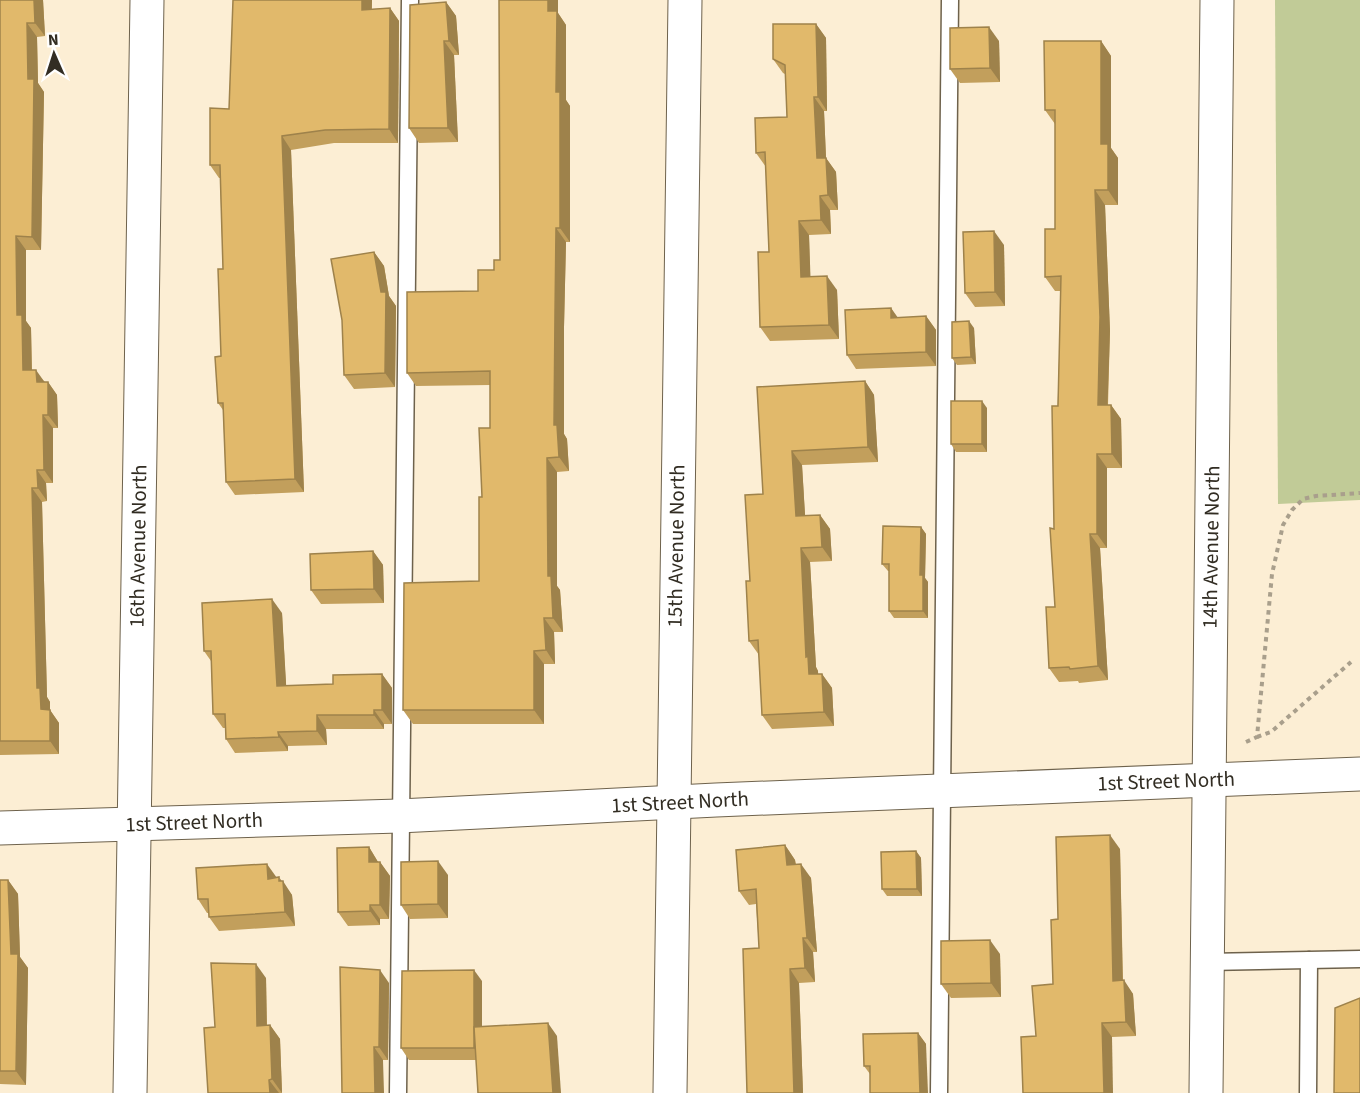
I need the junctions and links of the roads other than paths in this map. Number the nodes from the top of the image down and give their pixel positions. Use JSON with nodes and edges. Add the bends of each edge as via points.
{"nodes":[{"id":1,"x":147,"y":0,"type":"edge"},
{"id":2,"x":410,"y":0,"type":"edge"},
{"id":3,"x":685,"y":0,"type":"edge"},
{"id":4,"x":950,"y":0,"type":"edge"},
{"id":5,"x":1217,"y":0,"type":"edge"},
{"id":6,"x":1360,"y":774,"type":"edge"},
{"id":7,"x":1209,"y":779,"type":"junction"},
{"id":8,"x":940,"y":790,"type":"junction"},
{"id":9,"x":672,"y":802,"type":"junction"},
{"id":10,"x":399,"y":816,"type":"junction"},
{"id":11,"x":134,"y":824,"type":"junction"},
{"id":12,"x":0,"y":828,"type":"edge"},
{"id":13,"x":1360,"y":958,"type":"edge"},
{"id":14,"x":1309,"y":960,"type":"junction"},
{"id":15,"x":1207,"y":962,"type":"junction"},
{"id":16,"x":130,"y":1093,"type":"edge"},
{"id":17,"x":398,"y":1093,"type":"edge"},
{"id":18,"x":670,"y":1093,"type":"edge"},
{"id":19,"x":939,"y":1093,"type":"edge"},
{"id":20,"x":1206,"y":1093,"type":"edge"},
{"id":21,"x":1308,"y":1093,"type":"edge"}],
"edges":[{"from":1,"to":11,"type":"street","name":"16th Avenue North"},
{"from":2,"to":10,"type":"lane"},
{"from":3,"to":9,"type":"street","name":"15th Avenue North"},
{"from":4,"to":8,"type":"lane"},
{"from":5,"to":7,"type":"street","name":"14th Avenue North"},
{"from":6,"to":7,"type":"street","name":"1st Street North"},
{"from":7,"to":8,"type":"street","name":"1st Street North"},
{"from":7,"to":15,"type":"street","name":"14th Avenue North"},
{"from":8,"to":9,"type":"street","name":"1st Street North"},
{"from":8,"to":19,"type":"lane"},
{"from":9,"to":10,"type":"street","name":"1st Street North"},
{"from":9,"to":18,"type":"street","name":"15th Avenue North"},
{"from":10,"to":11,"type":"street","name":"1st Street North"},
{"from":10,"to":17,"type":"lane"},
{"from":11,"to":12,"type":"street","name":"1st Street North"},
{"from":11,"to":16,"type":"street","name":"16th Avenue North"},
{"from":13,"to":14,"type":"lane"},
{"from":14,"to":15,"type":"lane"},
{"from":14,"to":21,"type":"lane"},
{"from":15,"to":20,"type":"street","name":"14th Avenue North"}]}
